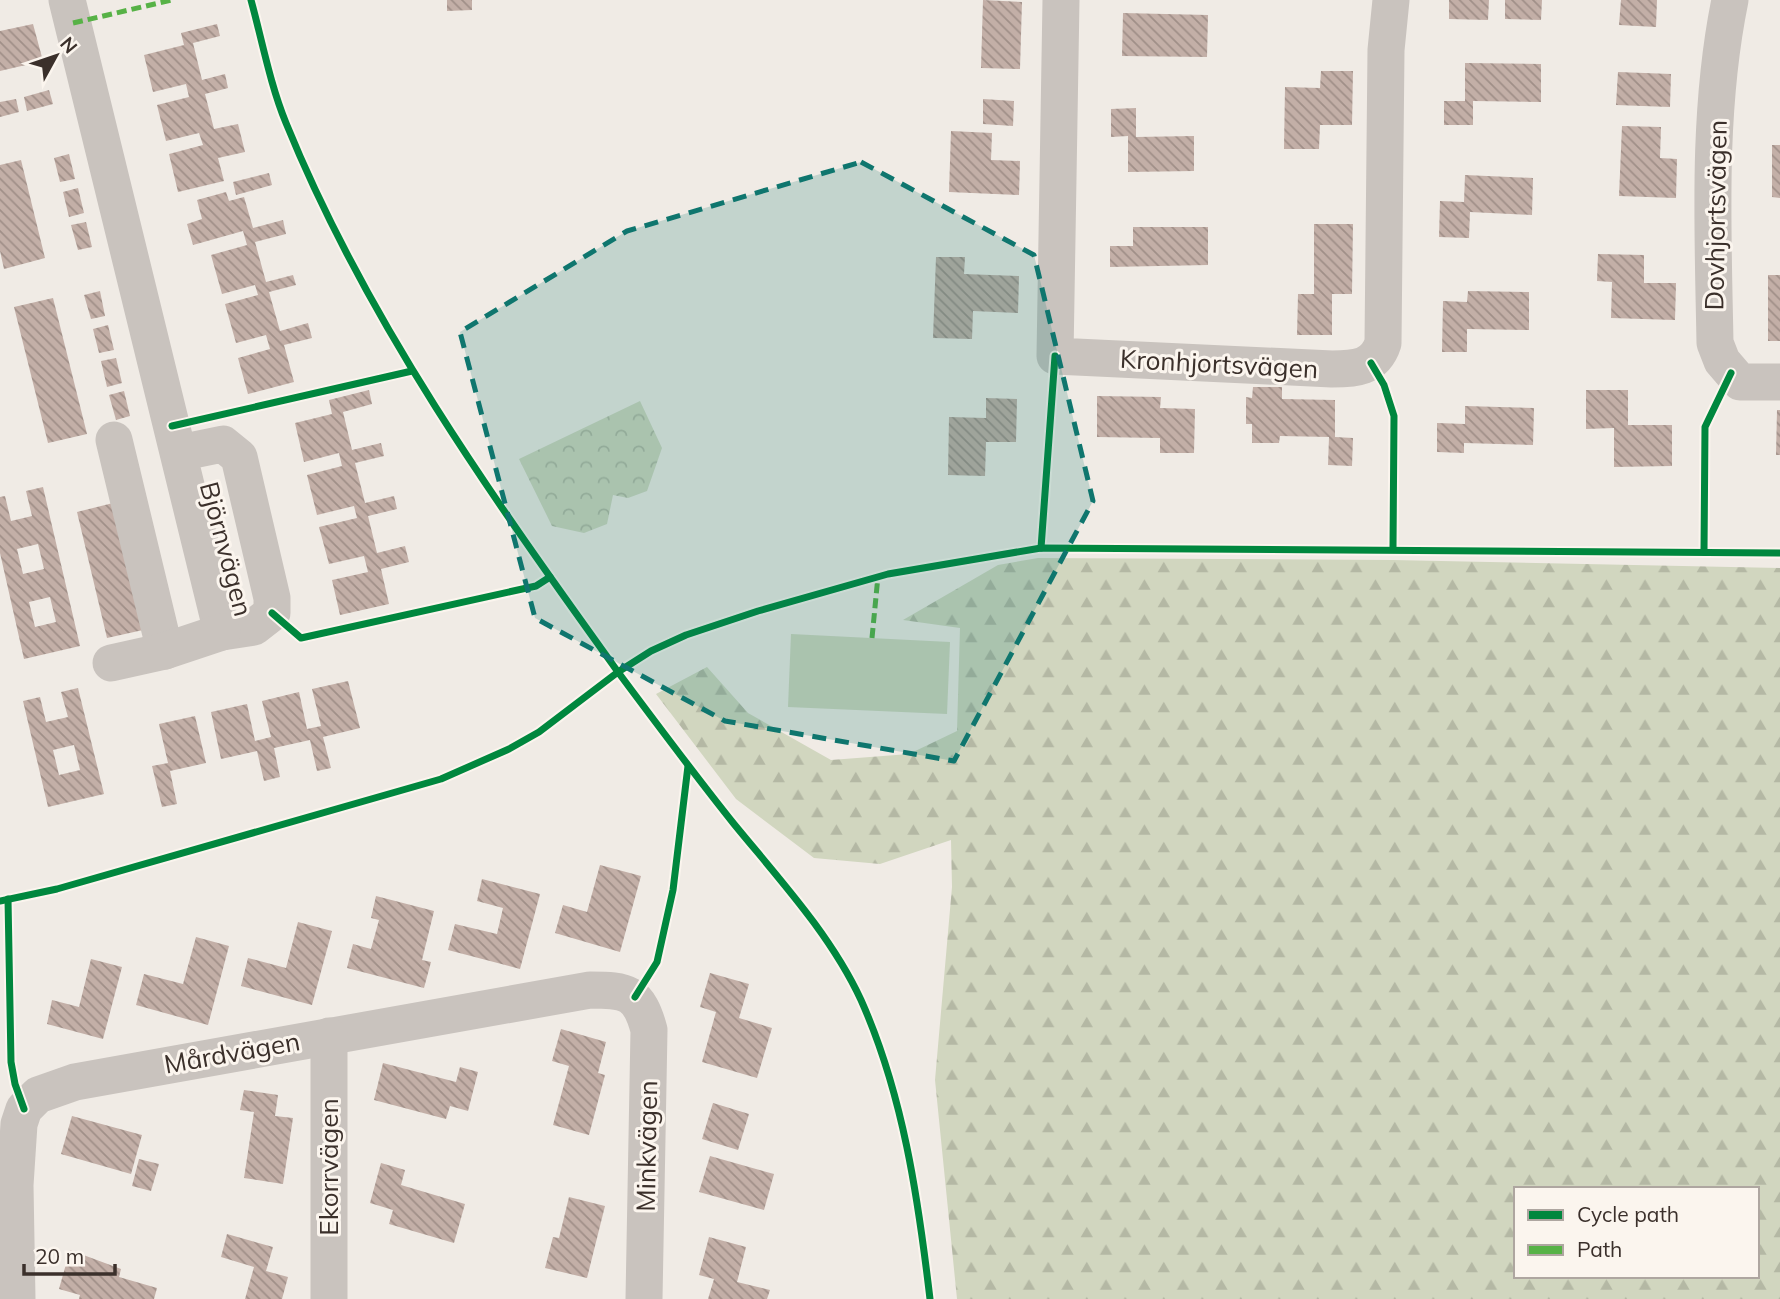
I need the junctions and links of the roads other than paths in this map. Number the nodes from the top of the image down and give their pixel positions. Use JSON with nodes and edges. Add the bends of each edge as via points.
{"nodes":[{"id":1,"x":66,"y":0,"type":"edge"},
{"id":2,"x":1061,"y":0,"type":"edge"},
{"id":3,"x":1391,"y":0,"type":"edge"},
{"id":4,"x":1730,"y":0,"type":"edge"},
{"id":5,"x":1780,"y":382,"type":"edge"},
{"id":6,"x":114,"y":440,"type":"dead end"},
{"id":7,"x":178,"y":453,"type":"junction"},
{"id":8,"x":222,"y":632,"type":"junction"},
{"id":9,"x":165,"y":651,"type":"junction"},
{"id":10,"x":111,"y":663,"type":"dead end"},
{"id":11,"x":635,"y":997,"type":"joint"},
{"id":12,"x":329,"y":1036,"type":"junction"},
{"id":13,"x":16,"y":1299,"type":"edge"},
{"id":14,"x":329,"y":1299,"type":"edge"},
{"id":15,"x":644,"y":1299,"type":"edge"}],
"edges":[{"from":1,"to":7,"type":"street","name":"Björnvägen"},
{"from":2,"to":3,"type":"street","name":"Kronhjortsvägen","via":[[1055,356],[1332,369],[1371,363],[1383,343],[1386,50]]},
{"from":4,"to":5,"type":"street","name":"Dovhjortsvägen","via":[[1716,130],[1715,343],[1722,361],[1740,382]]},
{"from":6,"to":9,"type":"street"},
{"from":7,"to":8,"type":"street","name":"Björnvägen"},
{"from":7,"to":8,"type":"street","name":"Björnvägen","via":[[223,444],[239,457],[272,613],[254,626]]},
{"from":8,"to":9,"type":"street"},
{"from":9,"to":10,"type":"street"},
{"from":11,"to":12,"type":"street","name":"Mårdvägen","via":[[617,990],[590,990]]},
{"from":11,"to":15,"type":"street","name":"Minkvägen","via":[[649,1030]]},
{"from":12,"to":13,"type":"street","name":"Mårdvägen","via":[[75,1082],[38,1095],[19,1124]]},
{"from":12,"to":14,"type":"street","name":"Ekorrvägen"}]}
